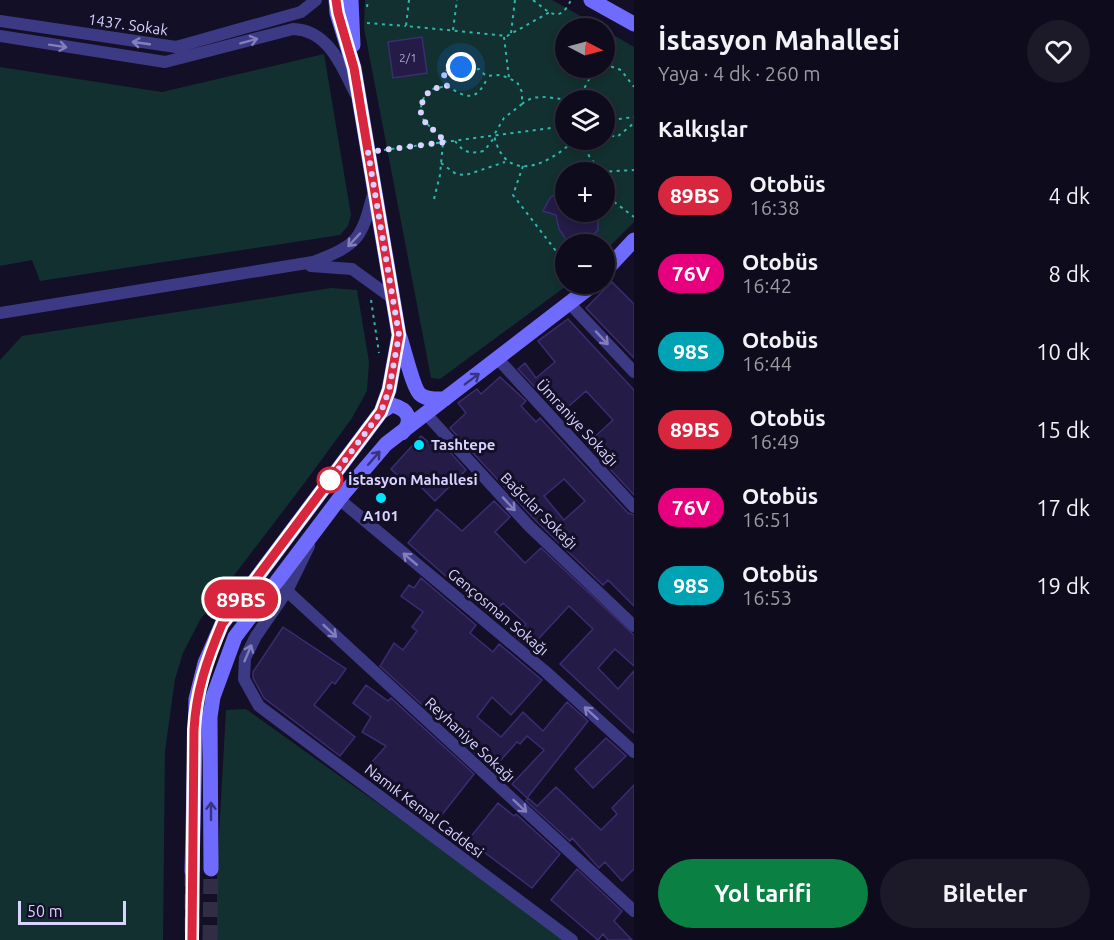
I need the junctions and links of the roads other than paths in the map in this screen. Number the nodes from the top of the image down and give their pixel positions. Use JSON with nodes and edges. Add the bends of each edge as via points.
{"nodes":[{"id":1,"x":316,"y":0,"type":"edge"},
{"id":2,"x":336,"y":0,"type":"edge"},
{"id":3,"x":351,"y":0,"type":"edge"},
{"id":4,"x":591,"y":0,"type":"edge"},
{"id":5,"x":0,"y":21,"type":"edge"},
{"id":6,"x":634,"y":24,"type":"edge"},
{"id":7,"x":0,"y":36,"type":"edge"},
{"id":8,"x":354,"y":68,"type":"junction"},
{"id":9,"x":358,"y":100,"type":"junction"},
{"id":10,"x":375,"y":187,"type":"junction"},
{"id":11,"x":634,"y":240,"type":"edge"},
{"id":12,"x":615,"y":260,"type":"edge"},
{"id":13,"x":301,"y":266,"type":"junction"},
{"id":14,"x":582,"y":294,"type":"edge"},
{"id":15,"x":392,"y":298,"type":"junction"},
{"id":16,"x":570,"y":304,"type":"junction"},
{"id":17,"x":0,"y":312,"type":"edge"},
{"id":18,"x":399,"y":335,"type":"junction"},
{"id":19,"x":498,"y":359,"type":"junction"},
{"id":20,"x":634,"y":372,"type":"edge"},
{"id":21,"x":445,"y":399,"type":"junction"},
{"id":22,"x":381,"y":412,"type":"junction"},
{"id":23,"x":427,"y":415,"type":"junction"},
{"id":24,"x":400,"y":436,"type":"junction"},
{"id":25,"x":339,"y":500,"type":"junction"},
{"id":26,"x":634,"y":507,"type":"edge"},
{"id":27,"x":319,"y":525,"type":"junction"},
{"id":28,"x":287,"y":591,"type":"junction"},
{"id":29,"x":634,"y":626,"type":"edge"},
{"id":30,"x":634,"y":752,"type":"edge"},
{"id":31,"x":211,"y":869,"type":"tunnel mouth"},
{"id":32,"x":192,"y":871,"type":"tunnel mouth"},
{"id":33,"x":634,"y":911,"type":"edge"},
{"id":34,"x":572,"y":940,"type":"edge"}],
"edges":[{"from":1,"to":5,"type":"street","name":"1437. Sokak","one_way":true,"via":[[301,12],[176,47]]},
{"from":2,"to":8,"type":"main road"},
{"from":3,"to":8,"type":"main road"},
{"from":4,"to":6,"type":"main road"},
{"from":7,"to":9,"type":"street","one_way":true,"via":[[165,62],[305,29],[323,41],[341,64]]},
{"from":8,"to":9,"type":"main road"},
{"from":9,"to":10,"type":"main road"},
{"from":10,"to":13,"type":"street","one_way":true,"via":[[358,238],[344,251]]},
{"from":10,"to":15,"type":"main road"},
{"from":11,"to":12,"type":"main road"},
{"from":13,"to":15,"type":"street","via":[[352,269]]},
{"from":13,"to":17,"type":"street"},
{"from":14,"to":16,"type":"main road"},
{"from":15,"to":18,"type":"main road"},
{"from":16,"to":19,"type":"main road"},
{"from":16,"to":20,"type":"street","one_way":true},
{"from":18,"to":21,"type":"main road","via":[[416,390],[424,397]]},
{"from":18,"to":22,"type":"main road"},
{"from":21,"to":19,"type":"main road","one_way":true},
{"from":19,"to":26,"type":"street","name":"Ümraniye Sokağı"},
{"from":21,"to":23,"type":"main road"},
{"from":22,"to":24,"type":"main road","via":[[392,405],[403,408],[409,423]]},
{"from":22,"to":32,"type":"main road","via":[[222,624],[205,663],[196,699],[194,730]]},
{"from":23,"to":24,"type":"main road"},
{"from":23,"to":29,"type":"street","name":"Bağcılar Sokağı","one_way":true,"via":[[529,526]]},
{"from":25,"to":24,"type":"main road","one_way":true,"via":[[386,444]]},
{"from":25,"to":27,"type":"main road"},
{"from":30,"to":25,"type":"street","name":"Gençosman Sokağı","one_way":true,"via":[[546,672]]},
{"from":27,"to":28,"type":"street"},
{"from":31,"to":27,"type":"main road","one_way":true,"via":[[213,697],[234,637]]},
{"from":28,"to":33,"type":"street","name":"Reyhaniye Sokağı","one_way":true},
{"from":34,"to":28,"type":"street","name":"Namık Kemal Caddesi","one_way":true,"via":[[259,706],[244,679],[245,658]]}]}
